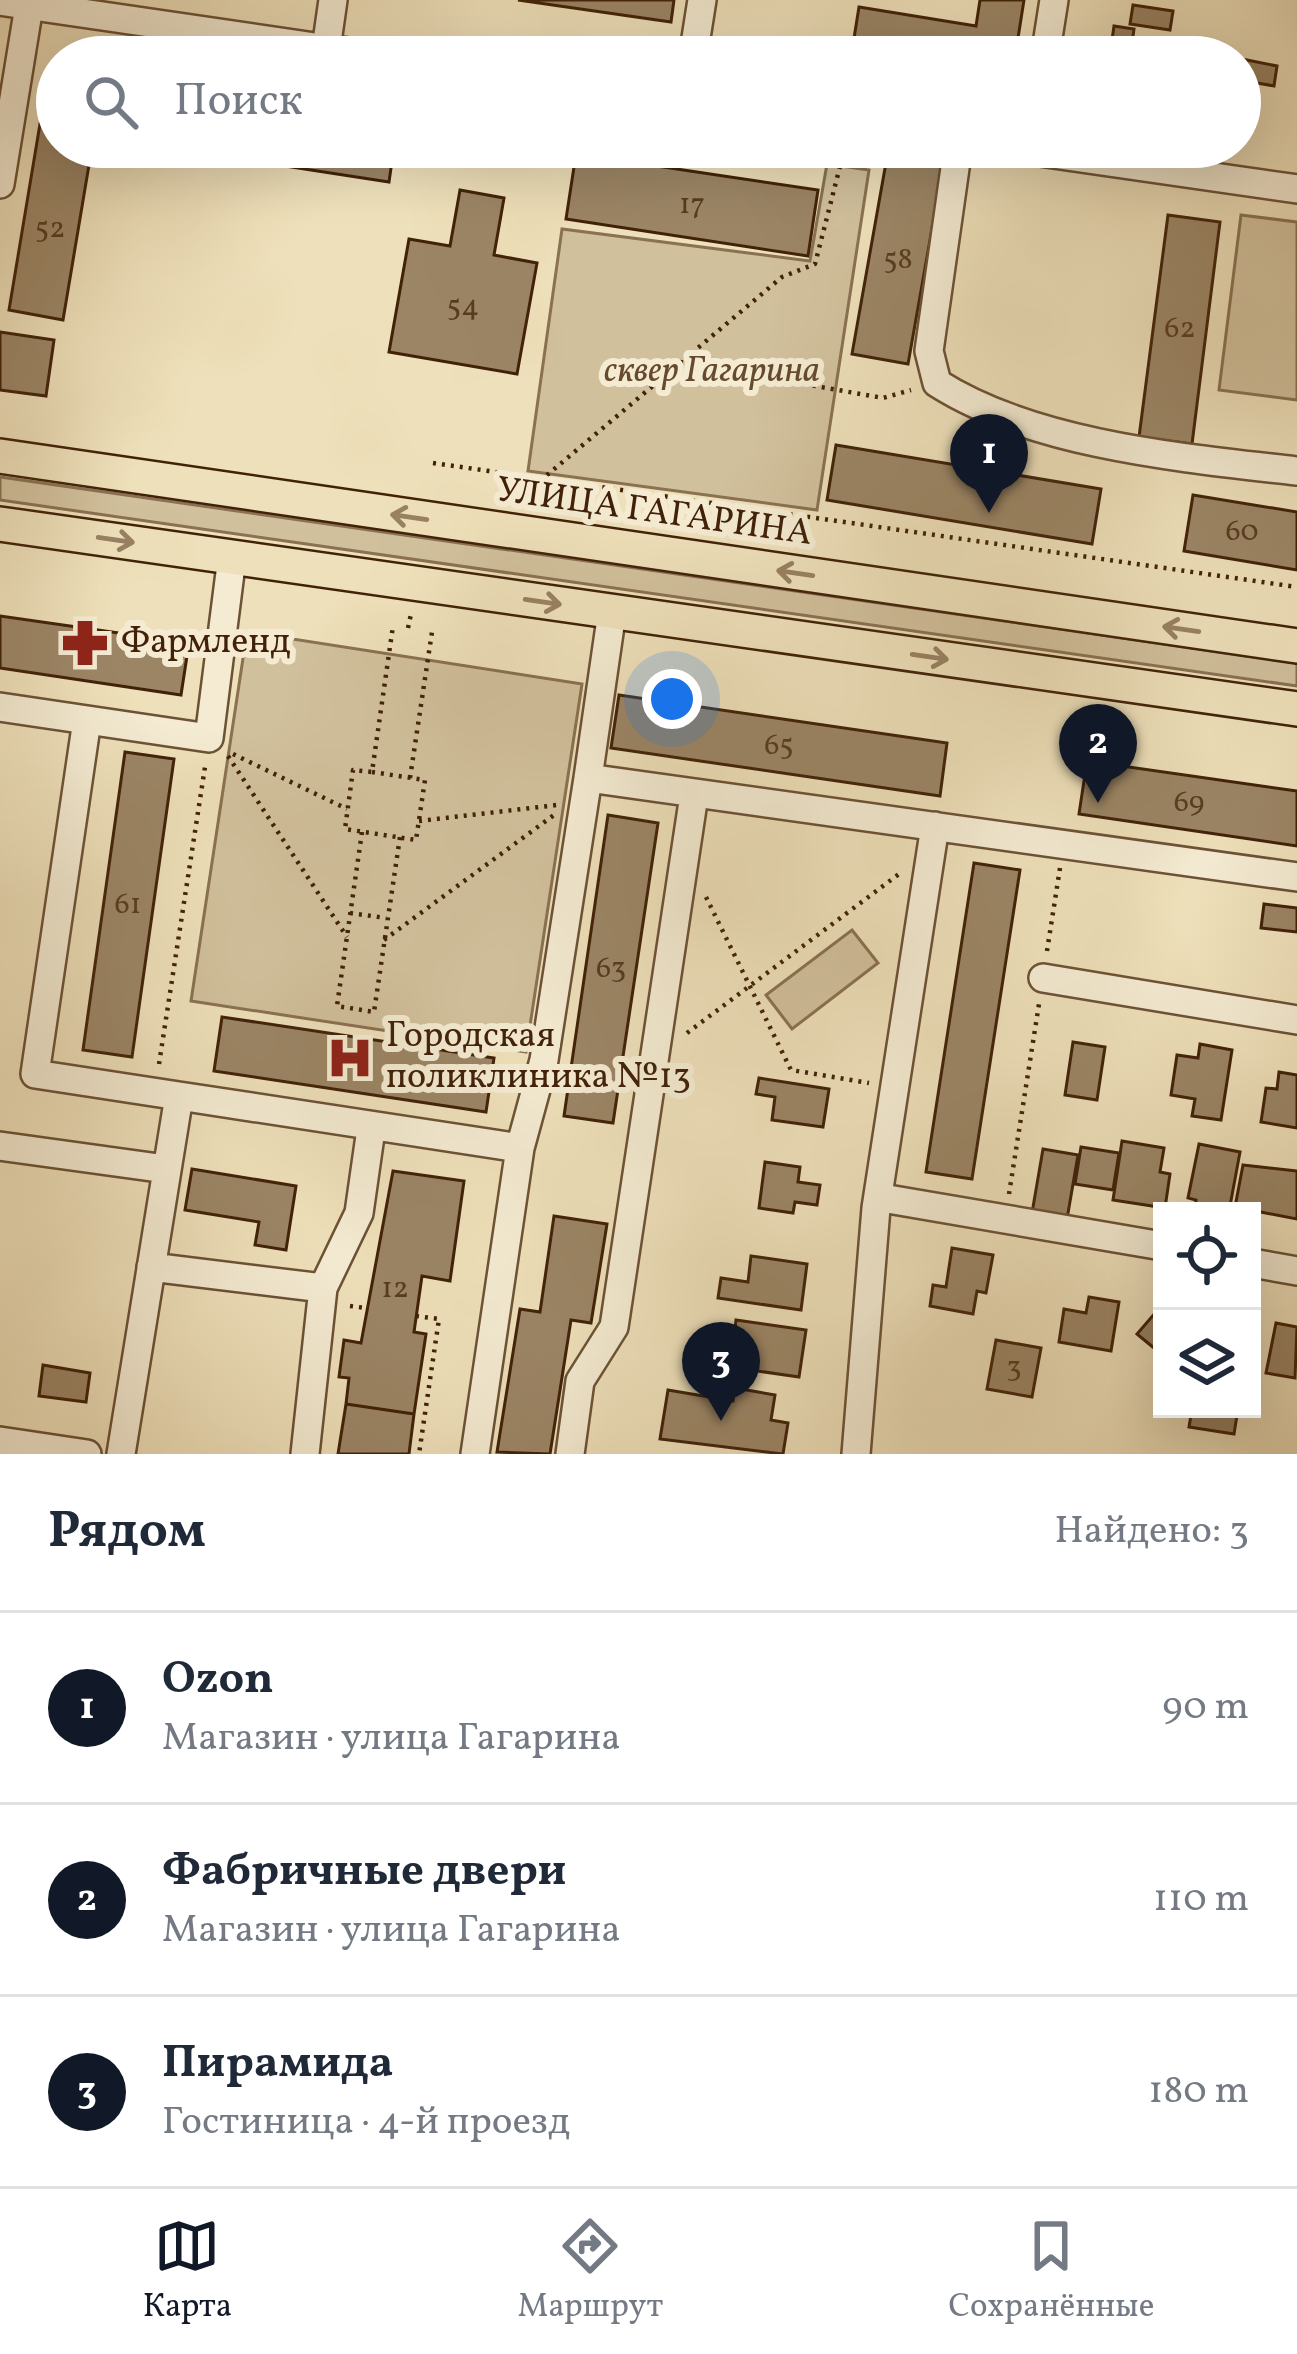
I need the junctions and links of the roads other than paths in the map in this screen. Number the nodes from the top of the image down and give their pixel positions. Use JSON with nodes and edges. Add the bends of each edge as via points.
{"nodes":[{"id":1,"x":333,"y":0,"type":"edge"},
{"id":2,"x":702,"y":0,"type":"edge"},
{"id":3,"x":1054,"y":0,"type":"edge"},
{"id":4,"x":0,"y":2,"type":"edge"},
{"id":5,"x":29,"y":6,"type":"junction"},
{"id":6,"x":109,"y":9,"type":"edge"},
{"id":7,"x":255,"y":36,"type":"edge"},
{"id":8,"x":328,"y":36,"type":"edge"},
{"id":9,"x":696,"y":36,"type":"edge"},
{"id":10,"x":1048,"y":36,"type":"edge"},
{"id":11,"x":955,"y":168,"type":"edge"},
{"id":12,"x":1156,"y":168,"type":"edge"},
{"id":13,"x":0,"y":184,"type":"edge"},
{"id":14,"x":1297,"y":189,"type":"edge"},
{"id":15,"x":0,"y":456,"type":"edge"},
{"id":16,"x":1297,"y":471,"type":"edge"},
{"id":17,"x":0,"y":524,"type":"edge"},
{"id":18,"x":232,"y":557,"type":"junction"},
{"id":19,"x":613,"y":612,"type":"junction"},
{"id":20,"x":1297,"y":646,"type":"edge"},
{"id":21,"x":0,"y":706,"type":"edge"},
{"id":22,"x":1297,"y":710,"type":"edge"},
{"id":23,"x":87,"y":719,"type":"junction"},
{"id":24,"x":589,"y":778,"type":"junction"},
{"id":25,"x":694,"y":794,"type":"junction"},
{"id":26,"x":933,"y":838,"type":"junction"},
{"id":27,"x":1297,"y":877,"type":"edge"},
{"id":28,"x":1042,"y":978,"type":"road end"},
{"id":29,"x":1297,"y":1020,"type":"edge"},
{"id":30,"x":167,"y":1095,"type":"junction"},
{"id":31,"x":371,"y":1129,"type":"junction"},
{"id":32,"x":0,"y":1146,"type":"edge"},
{"id":33,"x":520,"y":1148,"type":"junction"},
{"id":34,"x":166,"y":1169,"type":"junction"},
{"id":35,"x":882,"y":1198,"type":"junction"},
{"id":36,"x":1153,"y":1244,"type":"edge"},
{"id":37,"x":1261,"y":1265,"type":"edge"},
{"id":38,"x":151,"y":1267,"type":"junction"},
{"id":39,"x":1297,"y":1271,"type":"edge"},
{"id":40,"x":323,"y":1288,"type":"junction"},
{"id":41,"x":0,"y":1441,"type":"edge"},
{"id":42,"x":87,"y":1454,"type":"edge"},
{"id":43,"x":121,"y":1454,"type":"edge"},
{"id":44,"x":305,"y":1454,"type":"edge"},
{"id":45,"x":475,"y":1454,"type":"edge"},
{"id":46,"x":570,"y":1454,"type":"edge"},
{"id":47,"x":856,"y":1454,"type":"edge"}],
"edges":[{"from":1,"to":8,"type":"street"},
{"from":2,"to":9,"type":"street"},
{"from":3,"to":10,"type":"street"},
{"from":4,"to":5,"type":"street"},
{"from":5,"to":6,"type":"street"},
{"from":5,"to":13,"type":"street"},
{"from":6,"to":7,"type":"street"},
{"from":11,"to":16,"type":"street","via":[[929,351],[937,383],[975,407],[1022,421],[1125,446]]},
{"from":12,"to":14,"type":"street"},
{"from":20,"to":15,"type":"main road","name":"УЛИЦА ГАГАРИНА","one_way":true},
{"from":17,"to":18,"type":"main road","one_way":true},
{"from":18,"to":19,"type":"main road","one_way":true},
{"from":18,"to":23,"type":"street","via":[[209,738]]},
{"from":19,"to":22,"type":"main road","one_way":true},
{"from":19,"to":24,"type":"street"},
{"from":21,"to":23,"type":"street"},
{"from":23,"to":30,"type":"street","via":[[35,1074]]},
{"from":24,"to":25,"type":"street"},
{"from":24,"to":33,"type":"street","via":[[544,1060]]},
{"from":25,"to":26,"type":"street"},
{"from":25,"to":46,"type":"street","via":[[614,1327],[580,1381]]},
{"from":26,"to":27,"type":"street","via":[[1063,844]]},
{"from":26,"to":35,"type":"street"},
{"from":28,"to":29,"type":"street"},
{"from":30,"to":31,"type":"street"},
{"from":30,"to":34,"type":"street"},
{"from":31,"to":33,"type":"street"},
{"from":31,"to":40,"type":"street","via":[[359,1213]]},
{"from":32,"to":34,"type":"street"},
{"from":33,"to":45,"type":"street"},
{"from":34,"to":38,"type":"street"},
{"from":35,"to":36,"type":"street"},
{"from":35,"to":47,"type":"street"},
{"from":37,"to":39,"type":"street"},
{"from":38,"to":40,"type":"street"},
{"from":38,"to":43,"type":"street"},
{"from":40,"to":44,"type":"street"},
{"from":41,"to":42,"type":"street"}]}
